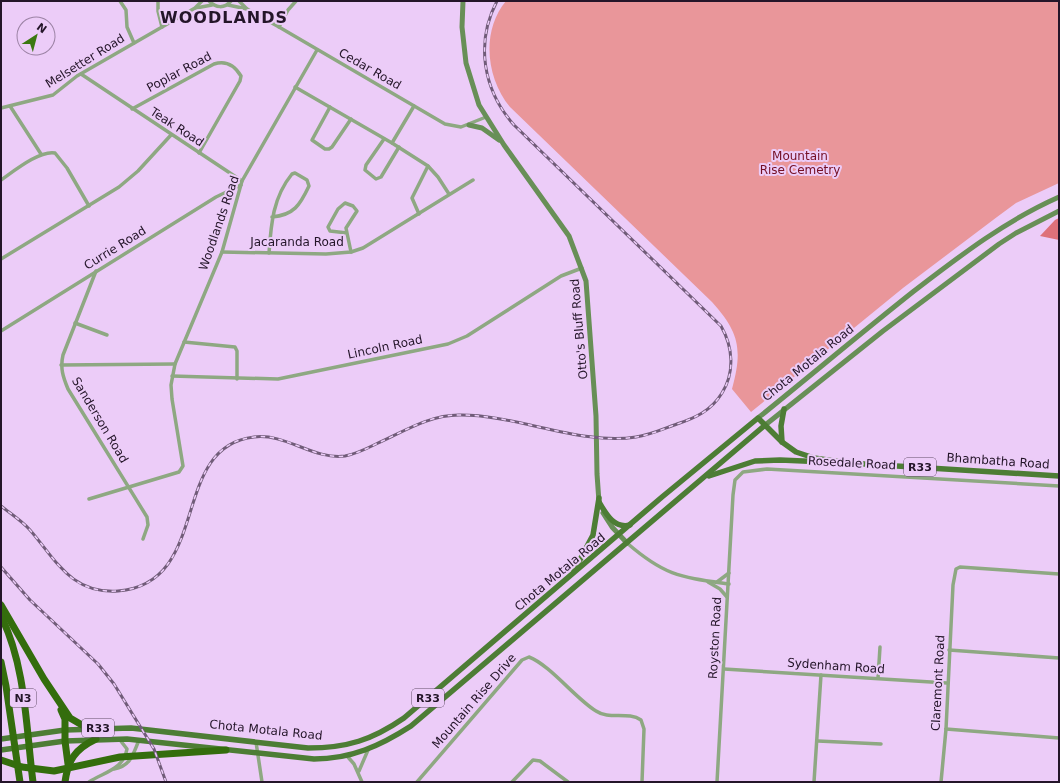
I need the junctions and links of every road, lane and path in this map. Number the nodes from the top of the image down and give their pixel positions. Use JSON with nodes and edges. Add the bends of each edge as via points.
{"nodes":[{"id":1,"x":120,"y":1,"type":"edge"},
{"id":2,"x":158,"y":1,"type":"edge"},
{"id":3,"x":202,"y":1,"type":"edge"},
{"id":4,"x":208,"y":1,"type":"edge"},
{"id":5,"x":231,"y":1,"type":"edge"},
{"id":6,"x":239,"y":1,"type":"edge"},
{"id":7,"x":296,"y":1,"type":"edge"},
{"id":8,"x":463,"y":1,"type":"edge"},
{"id":9,"x":212,"y":5,"type":"junction"},
{"id":10,"x":228,"y":5,"type":"junction"},
{"id":11,"x":195,"y":8,"type":"junction"},
{"id":12,"x":247,"y":9,"type":"junction"},
{"id":13,"x":279,"y":26,"type":"junction"},
{"id":14,"x":162,"y":27,"type":"junction"},
{"id":15,"x":134,"y":43,"type":"junction"},
{"id":16,"x":317,"y":50,"type":"junction"},
{"id":17,"x":81,"y":74,"type":"junction"},
{"id":18,"x":295,"y":88,"type":"junction"},
{"id":19,"x":10,"y":106,"type":"junction"},
{"id":20,"x":414,"y":106,"type":"junction"},
{"id":21,"x":1,"y":108,"type":"edge"},
{"id":22,"x":330,"y":108,"type":"junction"},
{"id":23,"x":132,"y":109,"type":"junction"},
{"id":24,"x":486,"y":117,"type":"junction"},
{"id":25,"x":351,"y":119,"type":"junction"},
{"id":26,"x":469,"y":125,"type":"junction"},
{"id":27,"x":171,"y":135,"type":"junction"},
{"id":28,"x":384,"y":139,"type":"junction"},
{"id":29,"x":392,"y":143,"type":"junction"},
{"id":30,"x":504,"y":145,"type":"junction"},
{"id":31,"x":399,"y":147,"type":"junction"},
{"id":32,"x":199,"y":153,"type":"junction"},
{"id":33,"x":41,"y":154,"type":"junction"},
{"id":34,"x":428,"y":166,"type":"junction"},
{"id":35,"x":1,"y":180,"type":"edge"},
{"id":36,"x":473,"y":180,"type":"dead end"},
{"id":37,"x":241,"y":183,"type":"junction"},
{"id":38,"x":449,"y":194,"type":"junction"},
{"id":39,"x":1059,"y":197,"type":"edge"},
{"id":40,"x":89,"y":206,"type":"junction"},
{"id":41,"x":1059,"y":211,"type":"edge"},
{"id":42,"x":418,"y":214,"type":"junction"},
{"id":43,"x":272,"y":217,"type":"junction"},
{"id":44,"x":347,"y":233,"type":"junction"},
{"id":45,"x":222,"y":252,"type":"junction"},
{"id":46,"x":351,"y":252,"type":"junction"},
{"id":47,"x":269,"y":253,"type":"junction"},
{"id":48,"x":1,"y":259,"type":"edge"},
{"id":49,"x":582,"y":268,"type":"junction"},
{"id":50,"x":96,"y":271,"type":"junction"},
{"id":51,"x":75,"y":323,"type":"junction"},
{"id":52,"x":1,"y":331,"type":"edge"},
{"id":53,"x":107,"y":335,"type":"dead end"},
{"id":54,"x":184,"y":342,"type":"junction"},
{"id":55,"x":175,"y":364,"type":"junction"},
{"id":56,"x":61,"y":365,"type":"junction"},
{"id":57,"x":172,"y":376,"type":"junction"},
{"id":58,"x":237,"y":378,"type":"junction"},
{"id":59,"x":784,"y":409,"type":"junction"},
{"id":60,"x":758,"y":418,"type":"junction"},
{"id":61,"x":764,"y":426,"type":"junction"},
{"id":62,"x":782,"y":442,"type":"junction"},
{"id":63,"x":848,"y":463,"type":"junction"},
{"id":64,"x":1059,"y":476,"type":"edge"},
{"id":65,"x":704,"y":477,"type":"junction"},
{"id":66,"x":1059,"y":486,"type":"edge"},
{"id":67,"x":128,"y":487,"type":"junction"},
{"id":68,"x":733,"y":495,"type":"joint"},
{"id":69,"x":89,"y":499,"type":"dead end"},
{"id":70,"x":599,"y":500,"type":"junction"},
{"id":71,"x":630,"y":525,"type":"junction"},
{"id":72,"x":619,"y":536,"type":"junction"},
{"id":73,"x":143,"y":539,"type":"dead end"},
{"id":74,"x":627,"y":542,"type":"junction"},
{"id":75,"x":729,"y":574,"type":"junction"},
{"id":76,"x":1059,"y":574,"type":"edge"},
{"id":77,"x":571,"y":577,"type":"junction"},
{"id":78,"x":707,"y":581,"type":"junction"},
{"id":79,"x":717,"y":582,"type":"junction"},
{"id":80,"x":729,"y":584,"type":"junction"},
{"id":81,"x":727,"y":597,"type":"junction"},
{"id":82,"x":1,"y":605,"type":"edge"},
{"id":83,"x":1,"y":616,"type":"edge"},
{"id":84,"x":880,"y":647,"type":"dead end"},
{"id":85,"x":949,"y":650,"type":"junction"},
{"id":86,"x":1059,"y":658,"type":"edge"},
{"id":87,"x":1,"y":662,"type":"edge"},
{"id":88,"x":724,"y":669,"type":"junction"},
{"id":89,"x":821,"y":674,"type":"junction"},
{"id":90,"x":878,"y":678,"type":"junction"},
{"id":91,"x":947,"y":683,"type":"junction"},
{"id":92,"x":50,"y":688,"type":"junction"},
{"id":93,"x":96,"y":728,"type":"junction"},
{"id":94,"x":946,"y":729,"type":"junction"},
{"id":95,"x":65,"y":730,"type":"junction"},
{"id":96,"x":1059,"y":738,"type":"edge"},
{"id":97,"x":1,"y":739,"type":"edge"},
{"id":98,"x":119,"y":739,"type":"junction"},
{"id":99,"x":96,"y":740,"type":"junction"},
{"id":100,"x":141,"y":740,"type":"junction"},
{"id":101,"x":65,"y":741,"type":"junction"},
{"id":102,"x":818,"y":741,"type":"junction"},
{"id":103,"x":256,"y":742,"type":"junction"},
{"id":104,"x":882,"y":744,"type":"dead end"},
{"id":105,"x":1,"y":750,"type":"edge"},
{"id":106,"x":226,"y":750,"type":"junction"},
{"id":107,"x":368,"y":750,"type":"junction"},
{"id":108,"x":257,"y":754,"type":"junction"},
{"id":109,"x":347,"y":756,"type":"junction"},
{"id":110,"x":1,"y":760,"type":"edge"},
{"id":111,"x":68,"y":764,"type":"junction"},
{"id":112,"x":113,"y":770,"type":"junction"},
{"id":113,"x":359,"y":772,"type":"junction"},
{"id":114,"x":20,"y":782,"type":"edge"},
{"id":115,"x":33,"y":782,"type":"edge"},
{"id":116,"x":65,"y":782,"type":"edge"},
{"id":117,"x":89,"y":782,"type":"edge"},
{"id":118,"x":262,"y":782,"type":"edge"},
{"id":119,"x":362,"y":782,"type":"edge"},
{"id":120,"x":417,"y":782,"type":"edge"},
{"id":121,"x":512,"y":782,"type":"edge"},
{"id":122,"x":568,"y":782,"type":"edge"},
{"id":123,"x":642,"y":782,"type":"edge"},
{"id":124,"x":717,"y":782,"type":"edge"},
{"id":125,"x":814,"y":782,"type":"edge"},
{"id":126,"x":941,"y":782,"type":"edge"}],
"edges":[{"from":1,"to":15,"type":"street","via":[[126,10],[127,27]]},
{"from":2,"to":14,"type":"street"},
{"from":3,"to":11,"type":"street","name":"Melsetter Road"},
{"from":4,"to":9,"type":"street"},
{"from":5,"to":10,"type":"street"},
{"from":6,"to":12,"type":"street","name":"Cedar Road"},
{"from":7,"to":13,"type":"street"},
{"from":8,"to":24,"type":"street","name":"Otto's Bluff Road","via":[[462,27],[466,63],[474,93]]},
{"from":9,"to":10,"type":"street","name":"Melsetter Road"},
{"from":9,"to":11,"type":"street","name":"Melsetter Road"},
{"from":10,"to":12,"type":"street","name":"Cedar Road"},
{"from":11,"to":14,"type":"street","name":"Melsetter Road"},
{"from":12,"to":13,"type":"street","name":"Cedar Road"},
{"from":13,"to":16,"type":"street","name":"Cedar Road"},
{"from":14,"to":15,"type":"street","name":"Melsetter Road"},
{"from":15,"to":17,"type":"street","name":"Melsetter Road"},
{"from":16,"to":18,"type":"street","name":"Woodlands Road"},
{"from":16,"to":20,"type":"street","name":"Cedar Road"},
{"from":17,"to":19,"type":"street","name":"Melsetter Road","via":[[53,95]]},
{"from":17,"to":23,"type":"street","name":"Teak Road"},
{"from":18,"to":22,"type":"street"},
{"from":18,"to":37,"type":"street","name":"Woodlands Road"},
{"from":19,"to":21,"type":"street","name":"Melsetter Road"},
{"from":19,"to":33,"type":"street"},
{"from":20,"to":26,"type":"street","name":"Cedar Road","via":[[452,126]]},
{"from":20,"to":29,"type":"street"},
{"from":22,"to":25,"type":"street"},
{"from":22,"to":25,"type":"street","via":[[312,140],[325,149],[332,146]]},
{"from":23,"to":27,"type":"street","name":"Teak Road"},
{"from":23,"to":32,"type":"street","name":"Poplar Road","via":[[214,64],[225,62],[231,65],[241,76],[240,81]]},
{"from":24,"to":26,"type":"street","name":"Cedar Road"},
{"from":24,"to":30,"type":"street","name":"Otto's Bluff Road"},
{"from":25,"to":28,"type":"street"},
{"from":26,"to":30,"type":"street","via":[[488,132]]},
{"from":27,"to":32,"type":"street","name":"Teak Road"},
{"from":27,"to":40,"type":"street","via":[[129,180]]},
{"from":28,"to":29,"type":"street"},
{"from":28,"to":31,"type":"street","via":[[365,170],[376,179],[381,177]]},
{"from":29,"to":31,"type":"street"},
{"from":30,"to":49,"type":"street","name":"Otto's Bluff Road","via":[[569,236]]},
{"from":31,"to":34,"type":"street"},
{"from":32,"to":37,"type":"street","name":"Teak Road"},
{"from":33,"to":35,"type":"street"},
{"from":33,"to":40,"type":"street","via":[[50,152],[59,156]]},
{"from":34,"to":38,"type":"street"},
{"from":34,"to":42,"type":"street","via":[[412,198]]},
{"from":36,"to":38,"type":"street","name":"Jacaranda Road"},
{"from":37,"to":45,"type":"street","name":"Woodlands Road"},
{"from":37,"to":50,"type":"street","name":"Currie Road"},
{"from":38,"to":42,"type":"street","name":"Jacaranda Road"},
{"from":39,"to":60,"type":"street","name":"Chota Motala Road","via":[[1021,215],[982,240],[891,309]]},
{"from":40,"to":48,"type":"street"},
{"from":41,"to":59,"type":"street","name":"Chota Motala Road","via":[[1016,232],[999,244]]},
{"from":42,"to":46,"type":"street","name":"Jacaranda Road","via":[[363,248]]},
{"from":43,"to":43,"type":"street","via":[[287,215],[294,210],[309,186],[307,180],[295,173],[292,174],[278,197]]},
{"from":43,"to":47,"type":"street"},
{"from":44,"to":44,"type":"street","via":[[346,228],[357,211],[345,203],[328,225],[330,231]]},
{"from":44,"to":46,"type":"street"},
{"from":45,"to":47,"type":"street","name":"Jacaranda Road"},
{"from":45,"to":54,"type":"street","name":"Woodlands Road"},
{"from":46,"to":47,"type":"street","name":"Jacaranda Road"},
{"from":49,"to":58,"type":"street","name":"Lincoln Road","via":[[561,276],[467,336],[448,344],[278,379]]},
{"from":49,"to":70,"type":"street","name":"Otto's Bluff Road","via":[[587,291]]},
{"from":50,"to":51,"type":"street"},
{"from":50,"to":52,"type":"street","name":"Currie Road"},
{"from":51,"to":53,"type":"street"},
{"from":51,"to":56,"type":"street"},
{"from":54,"to":55,"type":"street","name":"Woodlands Road"},
{"from":54,"to":58,"type":"street","via":[[235,347]]},
{"from":55,"to":56,"type":"street"},
{"from":55,"to":57,"type":"street","name":"Woodlands Road"},
{"from":56,"to":67,"type":"street","name":"Sanderson Road","via":[[62,376],[68,389]]},
{"from":57,"to":58,"type":"street","name":"Lincoln Road"},
{"from":57,"to":67,"type":"street","name":"Woodlands Road","via":[[172,399],[183,466],[180,472]]},
{"from":59,"to":61,"type":"street","name":"Chota Motala Road"},
{"from":59,"to":62,"type":"main road"},
{"from":60,"to":61,"type":"main road","name":"Bhambatha Road","number":"R33"},
{"from":60,"to":71,"type":"main road","name":"Chota Motala Road","number":"R33"},
{"from":61,"to":62,"type":"main road","name":"Bhambatha Road","number":"R33"},
{"from":61,"to":65,"type":"main road","name":"Chota Motala Road","number":"R33"},
{"from":62,"to":63,"type":"main road","name":"Bhambatha Road","number":"R33","via":[[806,456]]},
{"from":63,"to":64,"type":"main road","name":"Bhambatha Road","number":"R33"},
{"from":63,"to":65,"type":"main road","via":[[756,461]]},
{"from":65,"to":74,"type":"main road","name":"Chota Motala Road","number":"R33"},
{"from":66,"to":68,"type":"street","name":"Rosedale Road","via":[[767,469],[743,472],[736,480]]},
{"from":67,"to":69,"type":"street"},
{"from":67,"to":73,"type":"street","name":"Sanderson Road","via":[[147,517],[148,525]]},
{"from":68,"to":75,"type":"street","name":"Royston Road"},
{"from":70,"to":71,"type":"main road","via":[[616,524]]},
{"from":70,"to":72,"type":"street","name":"Otto's Bluff Road","via":[[606,519]]},
{"from":70,"to":77,"type":"main road","via":[[594,535]]},
{"from":71,"to":72,"type":"main road","name":"Chota Motala Road","number":"R33"},
{"from":72,"to":74,"type":"street","name":"Otto's Bluff Road"},
{"from":72,"to":77,"type":"main road","name":"Chota Motala Road","number":"R33"},
{"from":74,"to":78,"type":"street","name":"Otto's Bluff Road","via":[[650,562],[670,574]]},
{"from":74,"to":107,"type":"main road","name":"Chota Motala Road","number":"R33","via":[[411,726]]},
{"from":75,"to":79,"type":"street"},
{"from":75,"to":80,"type":"street","name":"Royston Road"},
{"from":76,"to":85,"type":"street","name":"Claremont Road","via":[[960,567],[955,571],[953,585]]},
{"from":77,"to":103,"type":"main road","name":"Chota Motala Road","number":"R33","via":[[384,732],[351,744],[330,748]]},
{"from":78,"to":79,"type":"street","name":"Otto's Bluff Road"},
{"from":78,"to":81,"type":"street"},
{"from":79,"to":80,"type":"street","name":"Otto's Bluff Road"},
{"from":80,"to":81,"type":"street","name":"Royston Road"},
{"from":81,"to":88,"type":"street","name":"Royston Road"},
{"from":82,"to":92,"type":"highway"},
{"from":83,"to":115,"type":"highway","number":"N3","via":[[14,654],[21,686]]},
{"from":84,"to":90,"type":"street"},
{"from":85,"to":86,"type":"street"},
{"from":85,"to":91,"type":"street","name":"Claremont Road"},
{"from":87,"to":114,"type":"highway","number":"N3"},
{"from":88,"to":89,"type":"street","name":"Sydenham Road"},
{"from":88,"to":124,"type":"street","name":"Royston Road"},
{"from":89,"to":90,"type":"street","name":"Sydenham Road"},
{"from":89,"to":102,"type":"street"},
{"from":90,"to":91,"type":"street","name":"Sydenham Road"},
{"from":91,"to":94,"type":"street","name":"Claremont Road"},
{"from":92,"to":93,"type":"highway","via":[[70,718],[82,725]]},
{"from":92,"to":95,"type":"highway","via":[[63,715]]},
{"from":93,"to":95,"type":"main road","name":"Chota Motala Road","number":"R33"},
{"from":93,"to":103,"type":"main road","name":"Chota Motala Road","number":"R33","via":[[150,729]]},
{"from":94,"to":96,"type":"street"},
{"from":94,"to":126,"type":"street","name":"Claremont Road"},
{"from":95,"to":97,"type":"main road","name":"Chota Motala Road","number":"R33"},
{"from":95,"to":101,"type":"highway"},
{"from":98,"to":99,"type":"main road","name":"Chota Motala Road","number":"R33"},
{"from":98,"to":100,"type":"main road","name":"Chota Motala Road","number":"R33"},
{"from":98,"to":112,"type":"street","via":[[125,744],[126,752],[121,763]]},
{"from":99,"to":101,"type":"main road","name":"Chota Motala Road","number":"R33"},
{"from":99,"to":111,"type":"highway","via":[[82,747]]},
{"from":100,"to":106,"type":"main road","name":"Chota Motala Road","number":"R33"},
{"from":100,"to":112,"type":"street","via":[[125,766]]},
{"from":101,"to":105,"type":"main road","name":"Chota Motala Road"},
{"from":101,"to":111,"type":"highway"},
{"from":102,"to":104,"type":"street"},
{"from":102,"to":125,"type":"street"},
{"from":103,"to":108,"type":"street"},
{"from":106,"to":108,"type":"main road","name":"Chota Motala Road","number":"R33"},
{"from":106,"to":110,"type":"highway","via":[[108,759],[83,766],[43,771]]},
{"from":107,"to":109,"type":"main road","name":"Chota Motala Road","number":"R33"},
{"from":107,"to":113,"type":"street"},
{"from":108,"to":109,"type":"main road","name":"Chota Motala Road","number":"R33","via":[[314,759]]},
{"from":108,"to":118,"type":"street"},
{"from":109,"to":113,"type":"street"},
{"from":111,"to":116,"type":"highway"},
{"from":112,"to":117,"type":"street"},
{"from":113,"to":119,"type":"street"},
{"from":120,"to":123,"type":"street","name":"Mountain Rise Drive","via":[[522,660],[529,657],[597,712],[631,716],[641,720],[644,729]]},
{"from":121,"to":122,"type":"street","via":[[533,760],[540,761]]}]}
